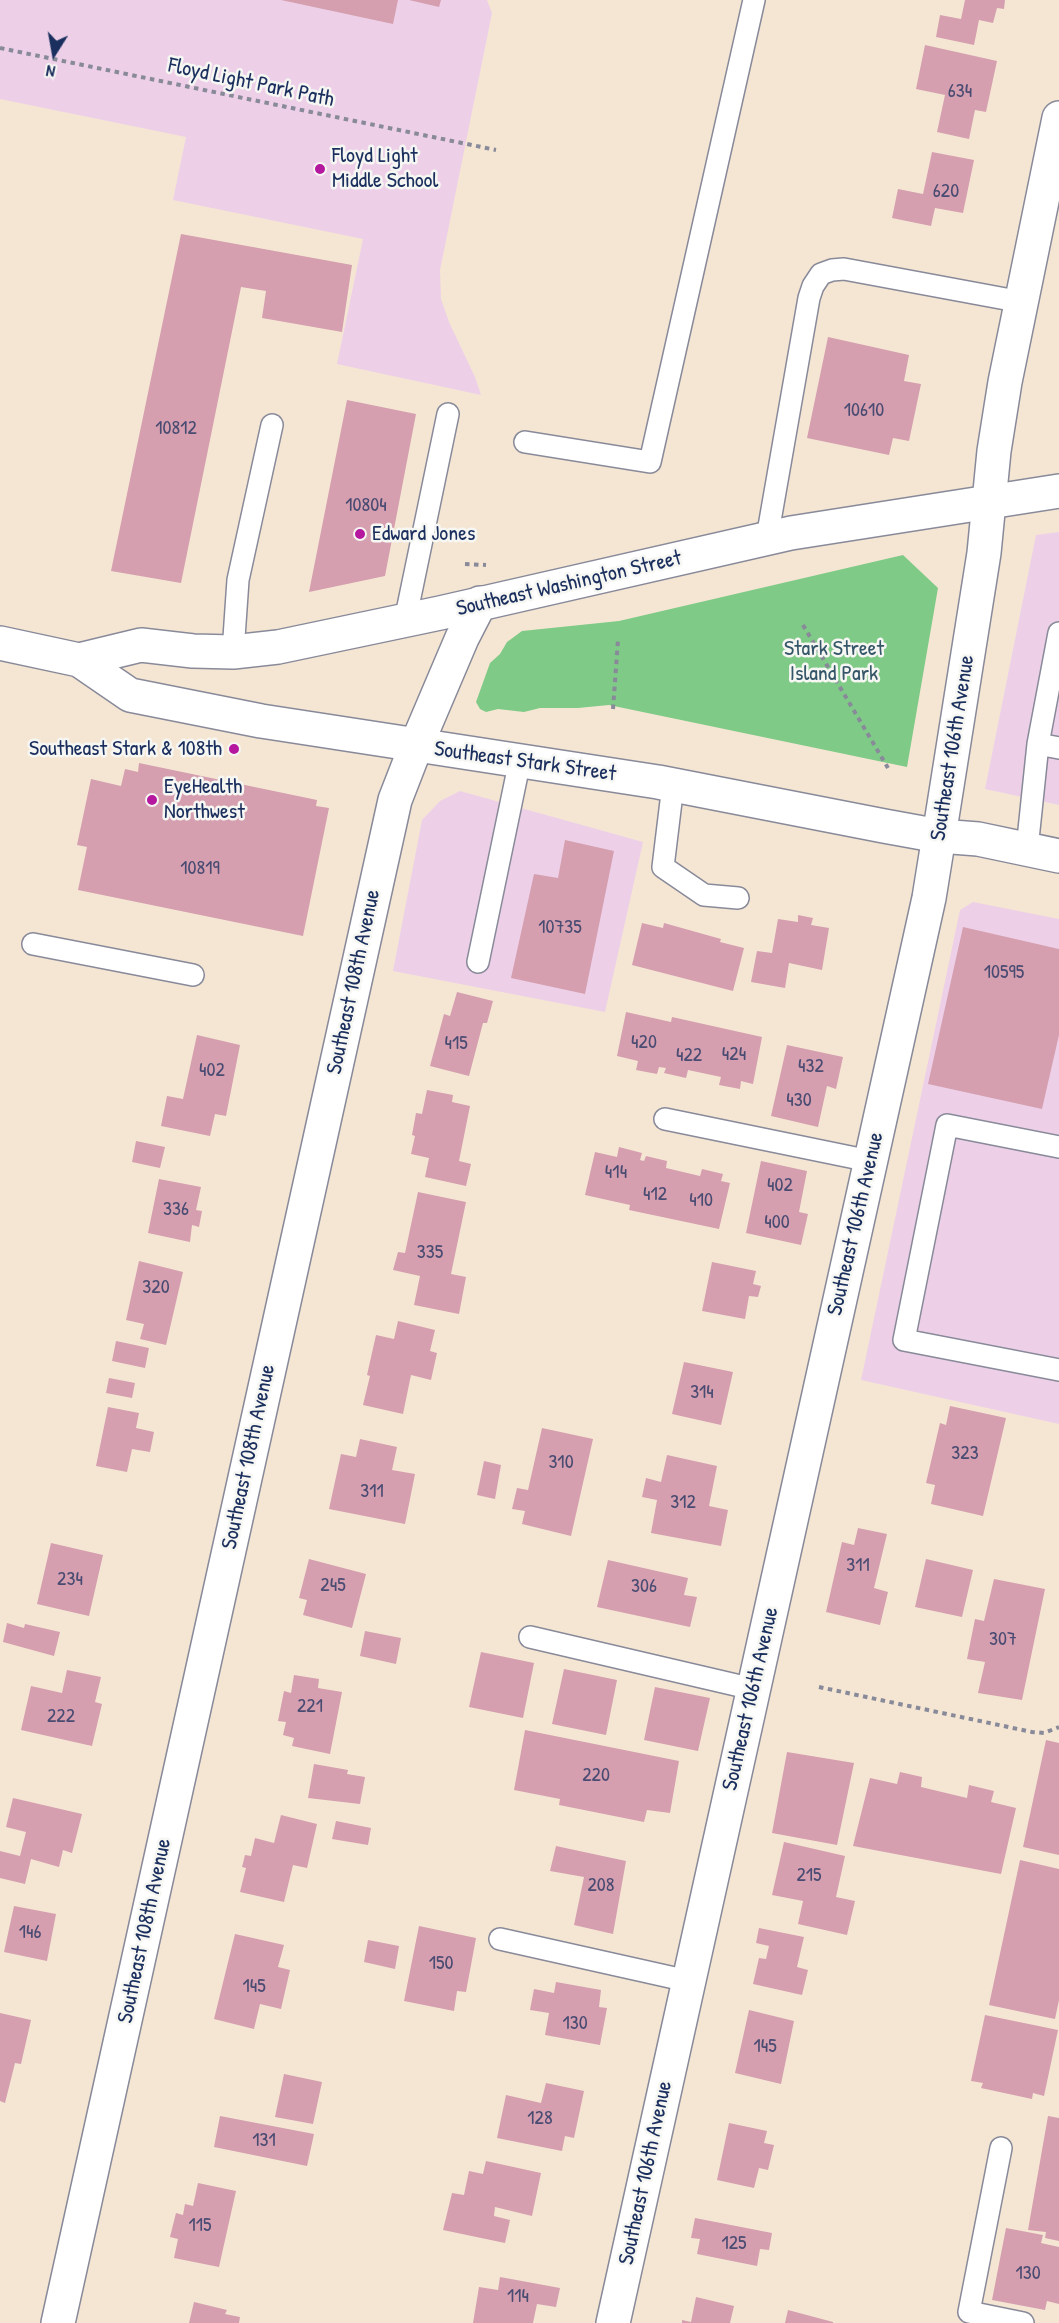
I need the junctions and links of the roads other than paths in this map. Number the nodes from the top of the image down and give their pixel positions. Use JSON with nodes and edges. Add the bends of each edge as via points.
{"nodes":[{"id":1,"x":754,"y":0,"type":"edge"},
{"id":2,"x":1059,"y":118,"type":"edge"},
{"id":3,"x":1022,"y":302,"type":"junction"},
{"id":4,"x":448,"y":414,"type":"dead end"},
{"id":5,"x":272,"y":425,"type":"dead end"},
{"id":6,"x":525,"y":442,"type":"dead end"},
{"id":7,"x":1059,"y":491,"type":"edge"},
{"id":8,"x":989,"y":501,"type":"junction"},
{"id":9,"x":767,"y":538,"type":"junction"},
{"id":10,"x":480,"y":603,"type":"junction"},
{"id":11,"x":405,"y":621,"type":"junction"},
{"id":12,"x":1059,"y":633,"type":"edge"},
{"id":13,"x":0,"y":643,"type":"edge"},
{"id":14,"x":233,"y":652,"type":"junction"},
{"id":15,"x":79,"y":660,"type":"junction"},
{"id":16,"x":1038,"y":744,"type":"junction"},
{"id":17,"x":416,"y":746,"type":"junction"},
{"id":18,"x":1059,"y":748,"type":"edge"},
{"id":19,"x":520,"y":760,"type":"junction"},
{"id":20,"x":673,"y":785,"type":"junction"},
{"id":21,"x":939,"y":836,"type":"junction"},
{"id":22,"x":1027,"y":849,"type":"junction"},
{"id":23,"x":1059,"y":856,"type":"edge"},
{"id":24,"x":738,"y":898,"type":"dead end"},
{"id":25,"x":33,"y":944,"type":"dead end"},
{"id":26,"x":478,"y":962,"type":"dead end"},
{"id":27,"x":193,"y":975,"type":"dead end"},
{"id":28,"x":665,"y":1119,"type":"dead end"},
{"id":29,"x":1059,"y":1147,"type":"edge"},
{"id":30,"x":870,"y":1161,"type":"junction"},
{"id":31,"x":1059,"y":1370,"type":"edge"},
{"id":32,"x":530,"y":1637,"type":"dead end"},
{"id":33,"x":753,"y":1689,"type":"junction"},
{"id":34,"x":500,"y":1939,"type":"dead end"},
{"id":35,"x":688,"y":1981,"type":"junction"},
{"id":36,"x":1001,"y":2148,"type":"dead end"},
{"id":37,"x":58,"y":2323,"type":"edge"},
{"id":38,"x":613,"y":2323,"type":"edge"},
{"id":39,"x":1023,"y":2323,"type":"edge"}],
"edges":[{"from":1,"to":6,"type":"lane","via":[[650,462]]},
{"from":2,"to":3,"type":"street","name":"Southeast 106th Avenue"},
{"from":3,"to":8,"type":"street","name":"Southeast 106th Avenue","via":[[1005,382]]},
{"from":3,"to":9,"type":"lane","via":[[844,269],[821,274],[809,298]]},
{"from":4,"to":11,"type":"lane"},
{"from":5,"to":14,"type":"lane","via":[[238,580]]},
{"from":7,"to":8,"type":"street","name":"Southeast Washington Street"},
{"from":8,"to":9,"type":"street","name":"Southeast Washington Street"},
{"from":8,"to":21,"type":"street","name":"Southeast 106th Avenue"},
{"from":9,"to":10,"type":"street","name":"Southeast Washington Street"},
{"from":10,"to":11,"type":"street","name":"Southeast Washington Street"},
{"from":10,"to":17,"type":"street","name":"Southeast 108th Avenue"},
{"from":11,"to":14,"type":"street","name":"Southeast Washington Street","via":[[278,647]]},
{"from":12,"to":16,"type":"lane"},
{"from":13,"to":15,"type":"street","name":"Southeast Stark Street"},
{"from":14,"to":15,"type":"street","name":"Southeast Washington Street","via":[[141,645]]},
{"from":15,"to":17,"type":"street","name":"Southeast Stark Street","via":[[130,695]]},
{"from":16,"to":18,"type":"lane"},
{"from":16,"to":22,"type":"lane"},
{"from":17,"to":19,"type":"street","name":"Southeast Stark Street"},
{"from":17,"to":37,"type":"street","name":"Southeast 108th Avenue","via":[[395,800]]},
{"from":19,"to":20,"type":"street","name":"Southeast Stark Street"},
{"from":19,"to":26,"type":"lane"},
{"from":20,"to":21,"type":"street","name":"Southeast Stark Street"},
{"from":20,"to":24,"type":"lane","via":[[663,867],[704,895]]},
{"from":21,"to":22,"type":"street","name":"Southeast Stark Street"},
{"from":21,"to":30,"type":"street","name":"Southeast 106th Avenue","via":[[929,898]]},
{"from":22,"to":23,"type":"street","name":"Southeast Stark Street"},
{"from":25,"to":27,"type":"lane"},
{"from":28,"to":30,"type":"lane"},
{"from":29,"to":31,"type":"lane","via":[[947,1125],[904,1340]]},
{"from":30,"to":33,"type":"street","name":"Southeast 106th Avenue"},
{"from":32,"to":33,"type":"lane"},
{"from":33,"to":35,"type":"street","name":"Southeast 106th Avenue"},
{"from":34,"to":35,"type":"lane"},
{"from":35,"to":38,"type":"street","name":"Southeast 106th Avenue"},
{"from":36,"to":39,"type":"lane","via":[[969,2312]]}]}
